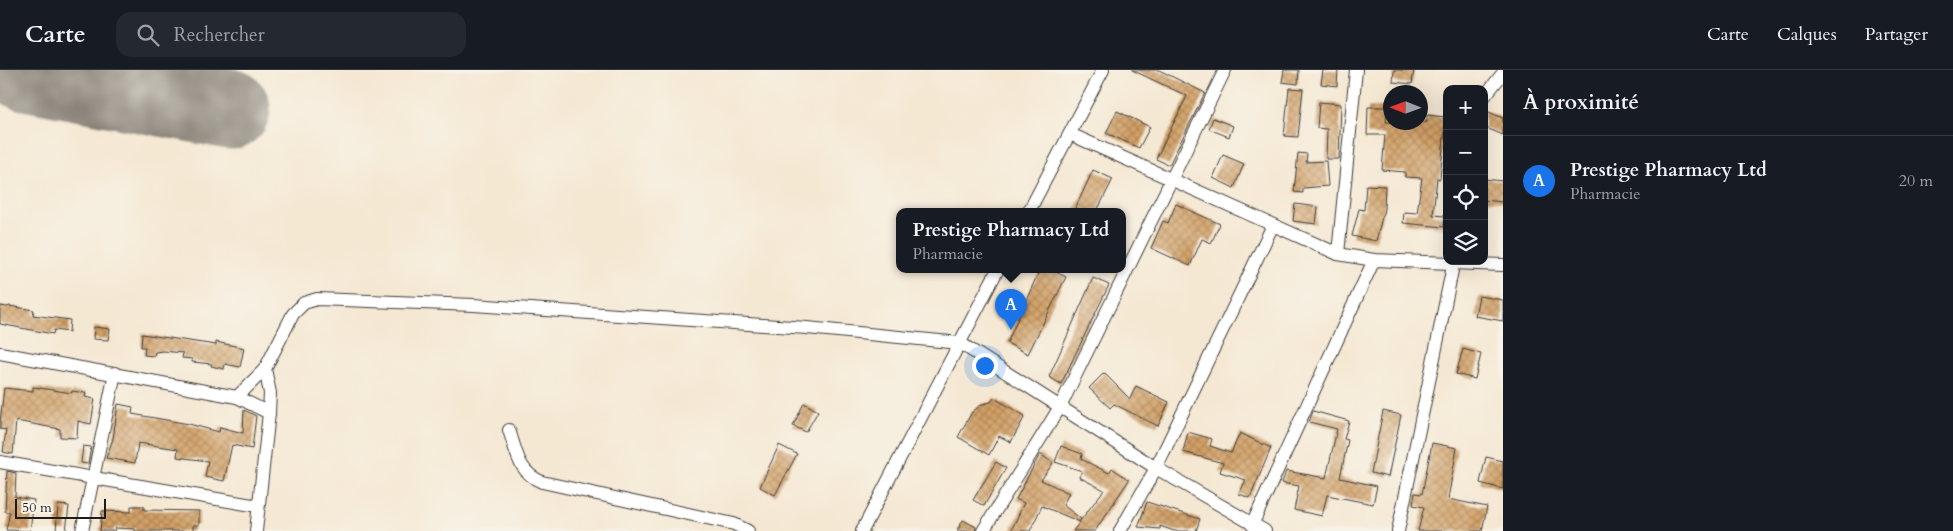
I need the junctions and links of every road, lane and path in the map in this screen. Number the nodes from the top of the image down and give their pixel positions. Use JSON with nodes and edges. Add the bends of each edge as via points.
{"nodes":[{"id":1,"x":1103,"y":70,"type":"edge"},
{"id":2,"x":1225,"y":70,"type":"edge"},
{"id":3,"x":1356,"y":70,"type":"edge"},
{"id":4,"x":1503,"y":73,"type":"edge"},
{"id":5,"x":1488,"y":92,"type":"edge"},
{"id":6,"x":1070,"y":134,"type":"junction"},
{"id":7,"x":1172,"y":181,"type":"junction"},
{"id":8,"x":1031,"y":208,"type":"edge"},
{"id":9,"x":1273,"y":226,"type":"junction"},
{"id":10,"x":1338,"y":254,"type":"junction"},
{"id":11,"x":1374,"y":260,"type":"junction"},
{"id":12,"x":1443,"y":262,"type":"edge"},
{"id":13,"x":1488,"y":264,"type":"edge"},
{"id":14,"x":1453,"y":265,"type":"edge"},
{"id":15,"x":1503,"y":265,"type":"edge"},
{"id":16,"x":996,"y":273,"type":"edge"},
{"id":17,"x":960,"y":343,"type":"junction"},
{"id":18,"x":0,"y":353,"type":"edge"},
{"id":19,"x":265,"y":368,"type":"junction"},
{"id":20,"x":115,"y":373,"type":"junction"},
{"id":21,"x":236,"y":397,"type":"junction"},
{"id":22,"x":1060,"y":407,"type":"junction"},
{"id":23,"x":269,"y":413,"type":"junction"},
{"id":24,"x":509,"y":430,"type":"dead end"},
{"id":25,"x":0,"y":462,"type":"edge"},
{"id":26,"x":1156,"y":468,"type":"junction"},
{"id":27,"x":93,"y":478,"type":"junction"},
{"id":28,"x":258,"y":506,"type":"junction"},
{"id":29,"x":1252,"y":525,"type":"junction"},
{"id":30,"x":82,"y":531,"type":"edge"},
{"id":31,"x":256,"y":531,"type":"edge"},
{"id":32,"x":748,"y":531,"type":"edge"},
{"id":33,"x":862,"y":531,"type":"edge"},
{"id":34,"x":983,"y":531,"type":"edge"},
{"id":35,"x":1120,"y":531,"type":"edge"},
{"id":36,"x":1265,"y":531,"type":"edge"},
{"id":37,"x":1398,"y":531,"type":"edge"}],
"edges":[{"from":1,"to":6,"type":"street"},
{"from":2,"to":7,"type":"street"},
{"from":3,"to":10,"type":"street"},
{"from":4,"to":5,"type":"street"},
{"from":6,"to":7,"type":"street"},
{"from":6,"to":8,"type":"street"},
{"from":7,"to":9,"type":"street"},
{"from":7,"to":22,"type":"street"},
{"from":9,"to":10,"type":"street"},
{"from":9,"to":26,"type":"street"},
{"from":10,"to":11,"type":"street"},
{"from":11,"to":12,"type":"street"},
{"from":11,"to":29,"type":"street"},
{"from":13,"to":15,"type":"street"},
{"from":14,"to":37,"type":"street"},
{"from":16,"to":17,"type":"street"},
{"from":17,"to":19,"type":"street","via":[[807,328],[474,304],[317,299],[304,303],[293,314]]},
{"from":17,"to":22,"type":"street"},
{"from":17,"to":33,"type":"street"},
{"from":18,"to":20,"type":"street"},
{"from":19,"to":21,"type":"street"},
{"from":19,"to":23,"type":"street","via":[[270,393]]},
{"from":20,"to":21,"type":"street"},
{"from":20,"to":27,"type":"street"},
{"from":21,"to":23,"type":"street"},
{"from":22,"to":26,"type":"street"},
{"from":22,"to":34,"type":"street"},
{"from":23,"to":28,"type":"street"},
{"from":24,"to":32,"type":"street","via":[[523,471],[531,478],[734,524]]},
{"from":25,"to":27,"type":"street"},
{"from":26,"to":29,"type":"street"},
{"from":26,"to":35,"type":"street"},
{"from":27,"to":28,"type":"street"},
{"from":27,"to":30,"type":"street"},
{"from":28,"to":31,"type":"street"},
{"from":29,"to":36,"type":"street"}]}
